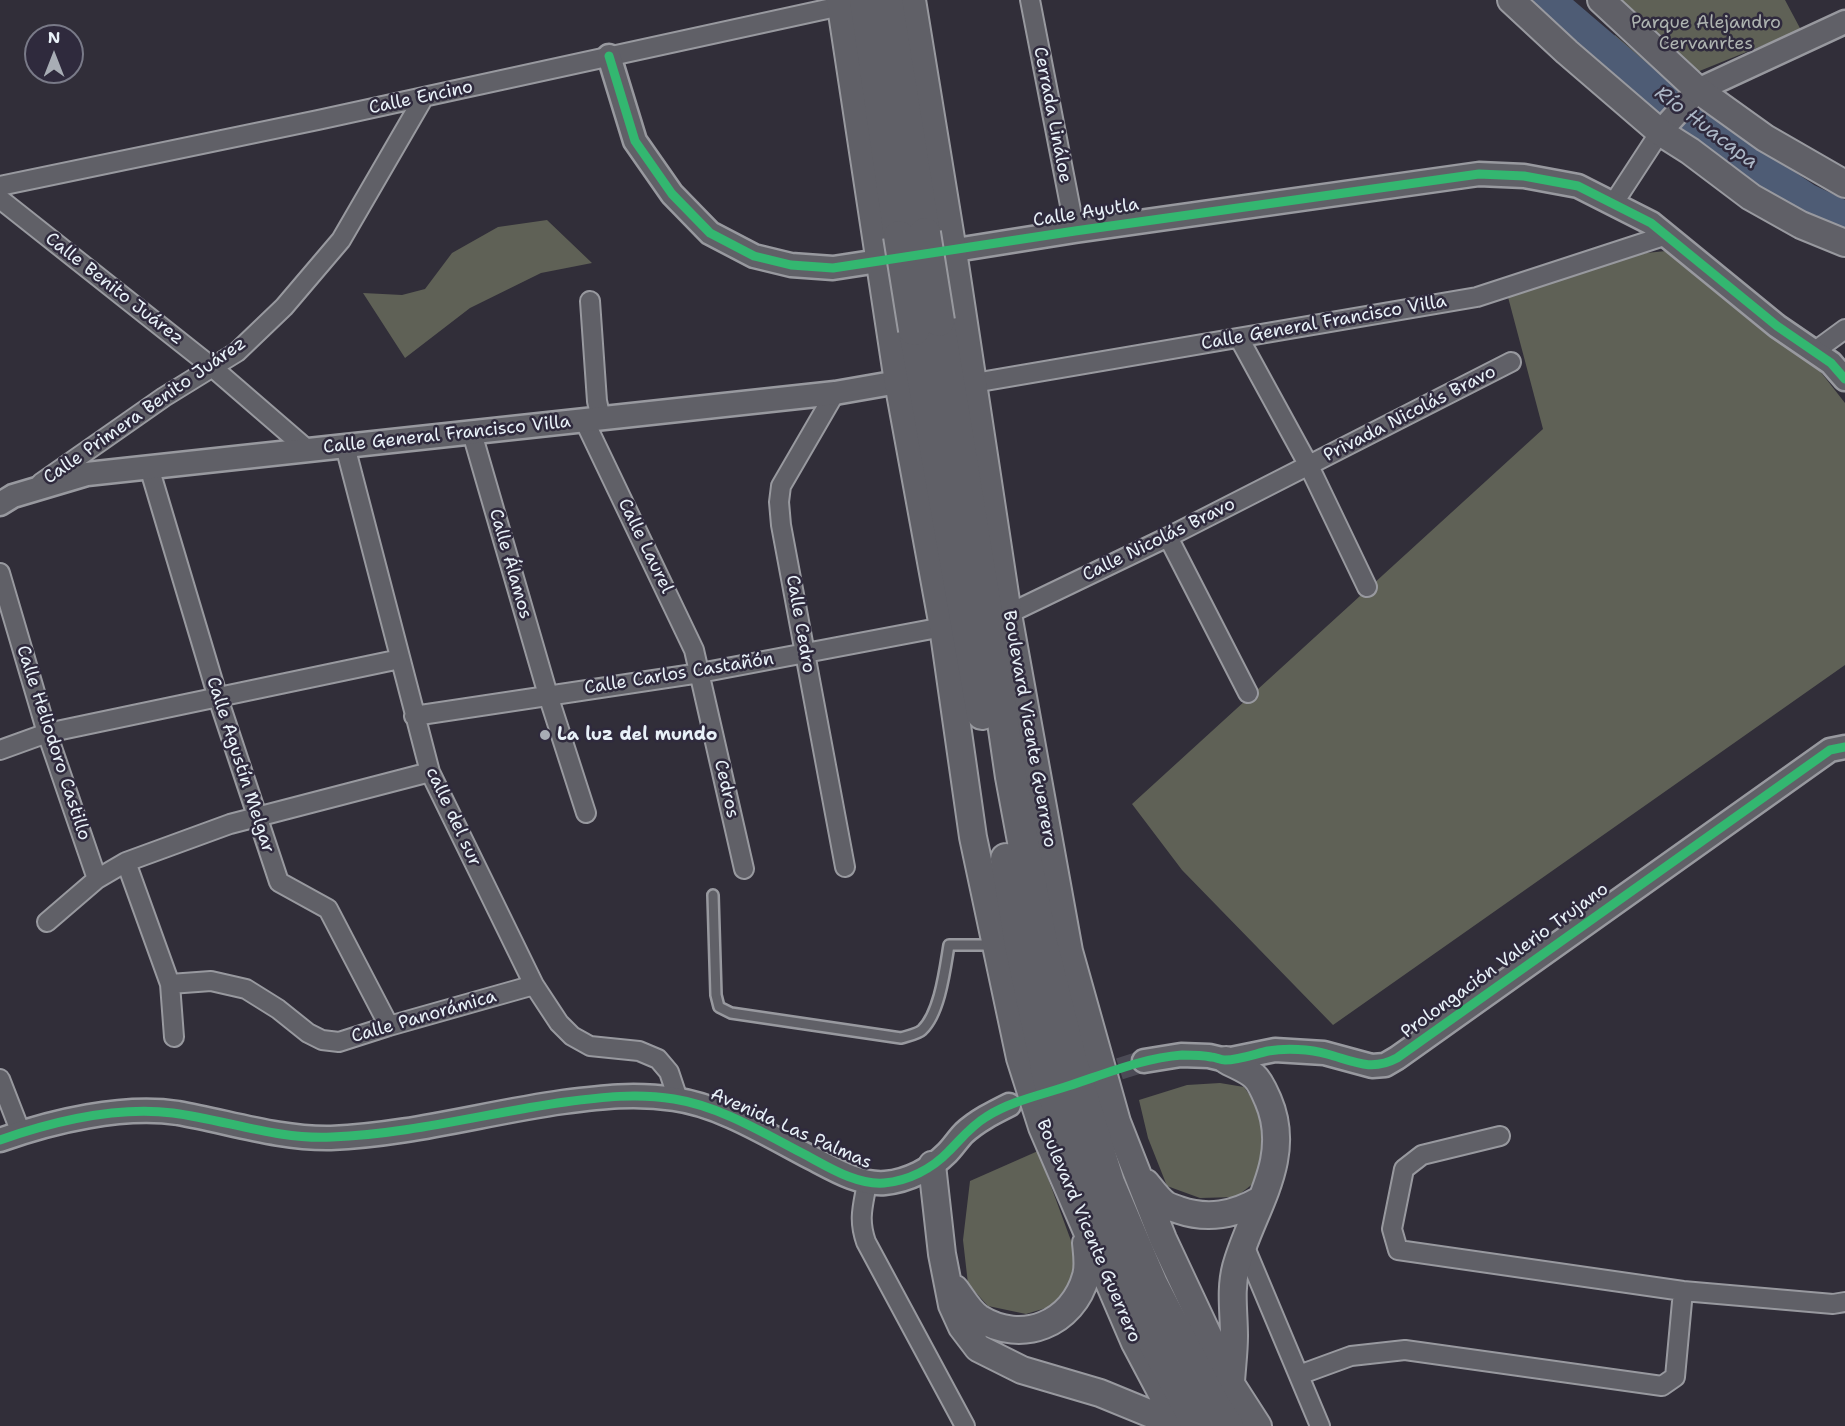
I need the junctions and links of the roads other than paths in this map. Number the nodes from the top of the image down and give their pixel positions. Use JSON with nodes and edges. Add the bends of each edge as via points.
{"nodes":[{"id":1,"x":886,"y":0,"type":"edge"},
{"id":2,"x":912,"y":0,"type":"edge"},
{"id":3,"x":1030,"y":0,"type":"edge"},
{"id":4,"x":1511,"y":0,"type":"edge"},
{"id":5,"x":1601,"y":0,"type":"edge"},
{"id":6,"x":848,"y":2,"type":"edge"},
{"id":7,"x":786,"y":8,"type":"edge"},
{"id":8,"x":1845,"y":22,"type":"edge"},
{"id":9,"x":609,"y":56,"type":"junction"},
{"id":10,"x":1696,"y":91,"type":"junction"},
{"id":11,"x":424,"y":97,"type":"junction"},
{"id":12,"x":1664,"y":128,"type":"junction"},
{"id":13,"x":1845,"y":184,"type":"edge"},
{"id":14,"x":0,"y":186,"type":"edge"},
{"id":15,"x":0,"y":199,"type":"edge"},
{"id":16,"x":1612,"y":204,"type":"junction"},
{"id":17,"x":1075,"y":231,"type":"junction"},
{"id":18,"x":912,"y":234,"type":"junction"},
{"id":19,"x":1666,"y":235,"type":"junction"},
{"id":20,"x":1845,"y":243,"type":"edge"},
{"id":21,"x":953,"y":251,"type":"junction"},
{"id":22,"x":879,"y":260,"type":"junction"},
{"id":23,"x":590,"y":301,"type":"dead end"},
{"id":24,"x":926,"y":326,"type":"junction"},
{"id":25,"x":1845,"y":329,"type":"edge"},
{"id":26,"x":1239,"y":338,"type":"junction"},
{"id":27,"x":1815,"y":351,"type":"junction"},
{"id":28,"x":1511,"y":362,"type":"dead end"},
{"id":29,"x":212,"y":367,"type":"junction"},
{"id":30,"x":1845,"y":379,"type":"edge"},
{"id":31,"x":898,"y":382,"type":"junction"},
{"id":32,"x":974,"y":383,"type":"junction"},
{"id":33,"x":835,"y":393,"type":"junction"},
{"id":34,"x":592,"y":420,"type":"junction"},
{"id":35,"x":472,"y":433,"type":"junction"},
{"id":36,"x":345,"y":446,"type":"junction"},
{"id":37,"x":308,"y":450,"type":"junction"},
{"id":38,"x":1309,"y":466,"type":"junction"},
{"id":39,"x":149,"y":467,"type":"junction"},
{"id":40,"x":30,"y":491,"type":"junction"},
{"id":41,"x":0,"y":504,"type":"edge"},
{"id":42,"x":1168,"y":537,"type":"junction"},
{"id":43,"x":0,"y":573,"type":"edge"},
{"id":44,"x":1367,"y":587,"type":"dead end"},
{"id":45,"x":1008,"y":614,"type":"junction"},
{"id":46,"x":943,"y":627,"type":"junction"},
{"id":47,"x":805,"y":653,"type":"junction"},
{"id":48,"x":400,"y":659,"type":"junction"},
{"id":49,"x":700,"y":673,"type":"junction"},
{"id":50,"x":1248,"y":693,"type":"dead end"},
{"id":51,"x":548,"y":695,"type":"junction"},
{"id":52,"x":218,"y":698,"type":"junction"},
{"id":53,"x":414,"y":716,"type":"junction"},
{"id":54,"x":47,"y":733,"type":"junction"},
{"id":55,"x":1845,"y":747,"type":"edge"},
{"id":56,"x":0,"y":750,"type":"edge"},
{"id":57,"x":430,"y":772,"type":"junction"},
{"id":58,"x":586,"y":813,"type":"dead end"},
{"id":59,"x":256,"y":817,"type":"junction"},
{"id":60,"x":126,"y":862,"type":"junction"},
{"id":61,"x":845,"y":867,"type":"dead end"},
{"id":62,"x":744,"y":869,"type":"dead end"},
{"id":63,"x":96,"y":879,"type":"junction"},
{"id":64,"x":713,"y":896,"type":"dead end"},
{"id":65,"x":46,"y":922,"type":"dead end"},
{"id":66,"x":996,"y":945,"type":"junction"},
{"id":67,"x":170,"y":984,"type":"junction"},
{"id":68,"x":534,"y":985,"type":"junction"},
{"id":69,"x":389,"y":1026,"type":"junction"},
{"id":70,"x":174,"y":1037,"type":"dead end"},
{"id":71,"x":1226,"y":1060,"type":"junction"},
{"id":72,"x":1144,"y":1061,"type":"tunnel mouth"},
{"id":73,"x":0,"y":1079,"type":"edge"},
{"id":74,"x":678,"y":1099,"type":"junction"},
{"id":75,"x":1009,"y":1105,"type":"dead end"},
{"id":76,"x":10,"y":1136,"type":"edge"},
{"id":77,"x":1500,"y":1136,"type":"dead end"},
{"id":78,"x":933,"y":1165,"type":"junction"},
{"id":79,"x":1137,"y":1173,"type":"junction"},
{"id":80,"x":867,"y":1183,"type":"junction"},
{"id":81,"x":1260,"y":1200,"type":"junction"},
{"id":82,"x":1086,"y":1228,"type":"junction"},
{"id":83,"x":1244,"y":1245,"type":"junction"},
{"id":84,"x":945,"y":1276,"type":"junction"},
{"id":85,"x":1683,"y":1291,"type":"junction"},
{"id":86,"x":1845,"y":1302,"type":"edge"},
{"id":87,"x":1299,"y":1375,"type":"junction"},
{"id":88,"x":1231,"y":1384,"type":"junction"},
{"id":89,"x":965,"y":1426,"type":"edge"},
{"id":90,"x":1178,"y":1426,"type":"edge"},
{"id":91,"x":1198,"y":1426,"type":"edge"},
{"id":92,"x":1228,"y":1426,"type":"edge"},
{"id":93,"x":1258,"y":1426,"type":"edge"},
{"id":94,"x":1320,"y":1426,"type":"edge"}],
"edges":[{"from":1,"to":18,"type":"highway","name":"Boulevard Vicente Guerrero"},
{"from":2,"to":21,"type":"main road","name":"Boulevard Vicente Guerrero"},
{"from":3,"to":17,"type":"street","name":"Cerrada Lináloe"},
{"from":4,"to":12,"type":"main road","via":[[1567,52]]},
{"from":5,"to":10,"type":"main road"},
{"from":6,"to":7,"type":"street","name":"Calle Encino"},
{"from":6,"to":18,"type":"highway","name":"Boulevard Vicente Guerrero"},
{"from":6,"to":22,"type":"main road","name":"Boulevard Vicente Guerrero"},
{"from":7,"to":9,"type":"street","name":"Calle Encino"},
{"from":8,"to":10,"type":"street"},
{"from":9,"to":11,"type":"street","name":"Calle Encino"},
{"from":9,"to":22,"type":"street","name":"Calle Ayutla","via":[[635,141],[672,194],[711,233],[754,256],[791,265],[833,268]]},
{"from":10,"to":12,"type":"street"},
{"from":10,"to":13,"type":"main road","via":[[1765,138]]},
{"from":11,"to":14,"type":"street","name":"Calle Encino"},
{"from":11,"to":29,"type":"street","name":"Calle Primera Benito Juárez","via":[[341,240],[284,307],[237,352]]},
{"from":12,"to":16,"type":"street"},
{"from":12,"to":20,"type":"main road","via":[[1751,197],[1801,225]]},
{"from":15,"to":29,"type":"street","name":"Calle Benito Juárez"},
{"from":16,"to":17,"type":"street","name":"Calle Ayutla","via":[[1578,186],[1524,176],[1479,174]]},
{"from":16,"to":19,"type":"street","name":"Calle Ayutla"},
{"from":17,"to":21,"type":"street","name":"Calle Ayutla"},
{"from":18,"to":24,"type":"highway","name":"Boulevard Vicente Guerrero","bridge":true},
{"from":19,"to":26,"type":"street","name":"Calle General Francisco Villa","via":[[1477,297]]},
{"from":19,"to":27,"type":"street","name":"Calle Ayutla","via":[[1777,326]]},
{"from":21,"to":22,"type":"street","name":"Calle Ayutla"},
{"from":21,"to":32,"type":"main road","name":"Boulevard Vicente Guerrero"},
{"from":22,"to":31,"type":"main road","name":"Boulevard Vicente Guerrero"},
{"from":23,"to":34,"type":"street","name":"Calle Laurel","via":[[597,401]]},
{"from":24,"to":91,"type":"highway","name":"Boulevard Vicente Guerrero","via":[[995,792],[1020,945],[1049,1082],[1129,1296]]},
{"from":24,"to":92,"type":"highway","name":"Boulevard Vicente Guerrero","via":[[986,606],[1011,777],[1042,943],[1072,1062],[1109,1183],[1152,1284]]},
{"from":25,"to":27,"type":"street"},
{"from":26,"to":32,"type":"street","name":"Calle General Francisco Villa"},
{"from":26,"to":38,"type":"street"},
{"from":27,"to":30,"type":"street","name":"Calle Ayutla"},
{"from":28,"to":38,"type":"street","name":"Privada Nicolás Bravo"},
{"from":29,"to":37,"type":"street","name":"Calle Benito Juárez"},
{"from":29,"to":40,"type":"street","name":"Calle Primera Benito Juárez"},
{"from":31,"to":33,"type":"street","name":"Calle General Francisco Villa"},
{"from":31,"to":46,"type":"main road","name":"Boulevard Vicente Guerrero"},
{"from":32,"to":45,"type":"main road","name":"Boulevard Vicente Guerrero"},
{"from":33,"to":34,"type":"street","name":"Calle General Francisco Villa"},
{"from":33,"to":47,"type":"street","name":"Calle Cedro","via":[[781,486],[779,502]]},
{"from":34,"to":35,"type":"street","name":"Calle General Francisco Villa"},
{"from":34,"to":49,"type":"street","name":"Calle Laurel","via":[[694,650]]},
{"from":35,"to":36,"type":"street","name":"Calle General Francisco Villa"},
{"from":35,"to":51,"type":"street","name":"Calle Álamos"},
{"from":36,"to":37,"type":"street","name":"Calle General Francisco Villa"},
{"from":36,"to":48,"type":"street","name":"calle del sur"},
{"from":37,"to":39,"type":"street","name":"Calle General Francisco Villa"},
{"from":38,"to":42,"type":"street","name":"Calle Nicolás Bravo"},
{"from":38,"to":44,"type":"street"},
{"from":39,"to":40,"type":"street","name":"Calle General Francisco Villa","via":[[87,474]]},
{"from":39,"to":52,"type":"street","name":"Calle Agustín Melgar"},
{"from":40,"to":41,"type":"street","name":"Calle General Francisco Villa"},
{"from":42,"to":45,"type":"street","name":"Calle Nicolás Bravo"},
{"from":42,"to":50,"type":"street"},
{"from":43,"to":54,"type":"street","name":"Calle Heliodoro Castillo"},
{"from":45,"to":79,"type":"main road","name":"Boulevard Vicente Guerrero","via":[[1070,951],[1117,1122]]},
{"from":46,"to":47,"type":"street","name":"Calle Carlos Castañón"},
{"from":46,"to":66,"type":"main road","name":"Boulevard Vicente Guerrero","via":[[973,837]]},
{"from":47,"to":49,"type":"street","name":"Calle Carlos Castañón"},
{"from":47,"to":61,"type":"street","name":"Calle Cedro"},
{"from":48,"to":52,"type":"street"},
{"from":48,"to":53,"type":"street","name":"calle del sur"},
{"from":49,"to":51,"type":"street","name":"Calle Carlos Castañón"},
{"from":49,"to":62,"type":"street","name":"Cedros"},
{"from":51,"to":53,"type":"street","name":"Calle Carlos Castañón"},
{"from":51,"to":58,"type":"street","name":"Calle Álamos"},
{"from":52,"to":54,"type":"street"},
{"from":52,"to":59,"type":"street","name":"Calle Agustín Melgar"},
{"from":53,"to":57,"type":"street","name":"calle del sur"},
{"from":54,"to":56,"type":"street"},
{"from":54,"to":63,"type":"street","name":"Calle Heliodoro Castillo"},
{"from":55,"to":71,"type":"street","name":"Prolongación Valerio Trujano","via":[[1830,750],[1385,1065],[1285,1050]]},
{"from":57,"to":59,"type":"street"},
{"from":57,"to":68,"type":"street","name":"calle del sur"},
{"from":59,"to":60,"type":"street"},
{"from":59,"to":69,"type":"street","name":"Calle Agustín Melgar","via":[[279,882],[328,909]]},
{"from":60,"to":63,"type":"street"},
{"from":60,"to":67,"type":"street"},
{"from":63,"to":65,"type":"street"},
{"from":64,"to":66,"type":"lane","via":[[716,995],[719,1006],[731,1013],[901,1038],[922,1031],[931,1016],[950,945]]},
{"from":66,"to":82,"type":"main road","name":"Boulevard Vicente Guerrero","via":[[1020,1058],[1042,1127]]},
{"from":67,"to":69,"type":"street","name":"Calle Panorámica","via":[[211,981],[246,989],[322,1040],[339,1042]]},
{"from":67,"to":70,"type":"street"},
{"from":68,"to":69,"type":"street","name":"Calle Panorámica"},
{"from":68,"to":74,"type":"street","name":"calle del sur","via":[[572,1036],[590,1046],[639,1051],[658,1059],[669,1072]]},
{"from":71,"to":72,"type":"street","name":"Prolongación Valerio Trujano","via":[[1181,1055]]},
{"from":71,"to":81,"type":"main road","via":[[1254,1076],[1273,1112],[1276,1156]]},
{"from":73,"to":76,"type":"street"},
{"from":74,"to":76,"type":"street","name":"Avenida Las Palmas","via":[[617,1095],[404,1131],[328,1138],[291,1136],[152,1110],[91,1116]]},
{"from":74,"to":80,"type":"street","name":"Avenida Las Palmas","via":[[711,1109]]},
{"from":75,"to":78,"type":"street","name":"Avenida Las Palmas","via":[[965,1132]]},
{"from":77,"to":85,"type":"street","via":[[1422,1155],[1404,1168],[1392,1229],[1398,1250]]},
{"from":78,"to":80,"type":"street","name":"Avenida Las Palmas","via":[[914,1176],[888,1183]]},
{"from":78,"to":84,"type":"main road"},
{"from":79,"to":81,"type":"main road","via":[[1167,1206],[1187,1212],[1222,1215]]},
{"from":79,"to":88,"type":"main road","name":"Boulevard Vicente Guerrero","via":[[1162,1239]]},
{"from":80,"to":89,"type":"street","via":[[861,1214],[866,1242]]},
{"from":81,"to":83,"type":"main road"},
{"from":82,"to":84,"type":"main road","via":[[1088,1273],[1079,1296],[1070,1309],[1039,1327],[1015,1330],[977,1317]]},
{"from":82,"to":90,"type":"main road","name":"Boulevard Vicente Guerrero","via":[[1135,1343]]},
{"from":83,"to":87,"type":"street"},
{"from":83,"to":88,"type":"main road","via":[[1231,1302]]},
{"from":84,"to":90,"type":"main road","via":[[962,1327],[978,1348],[1022,1370],[1100,1393]]},
{"from":85,"to":86,"type":"street"},
{"from":85,"to":87,"type":"street","via":[[1675,1377],[1662,1386],[1405,1350],[1352,1356]]},
{"from":87,"to":94,"type":"street"},
{"from":88,"to":93,"type":"main road","name":"Boulevard Vicente Guerrero"}]}
